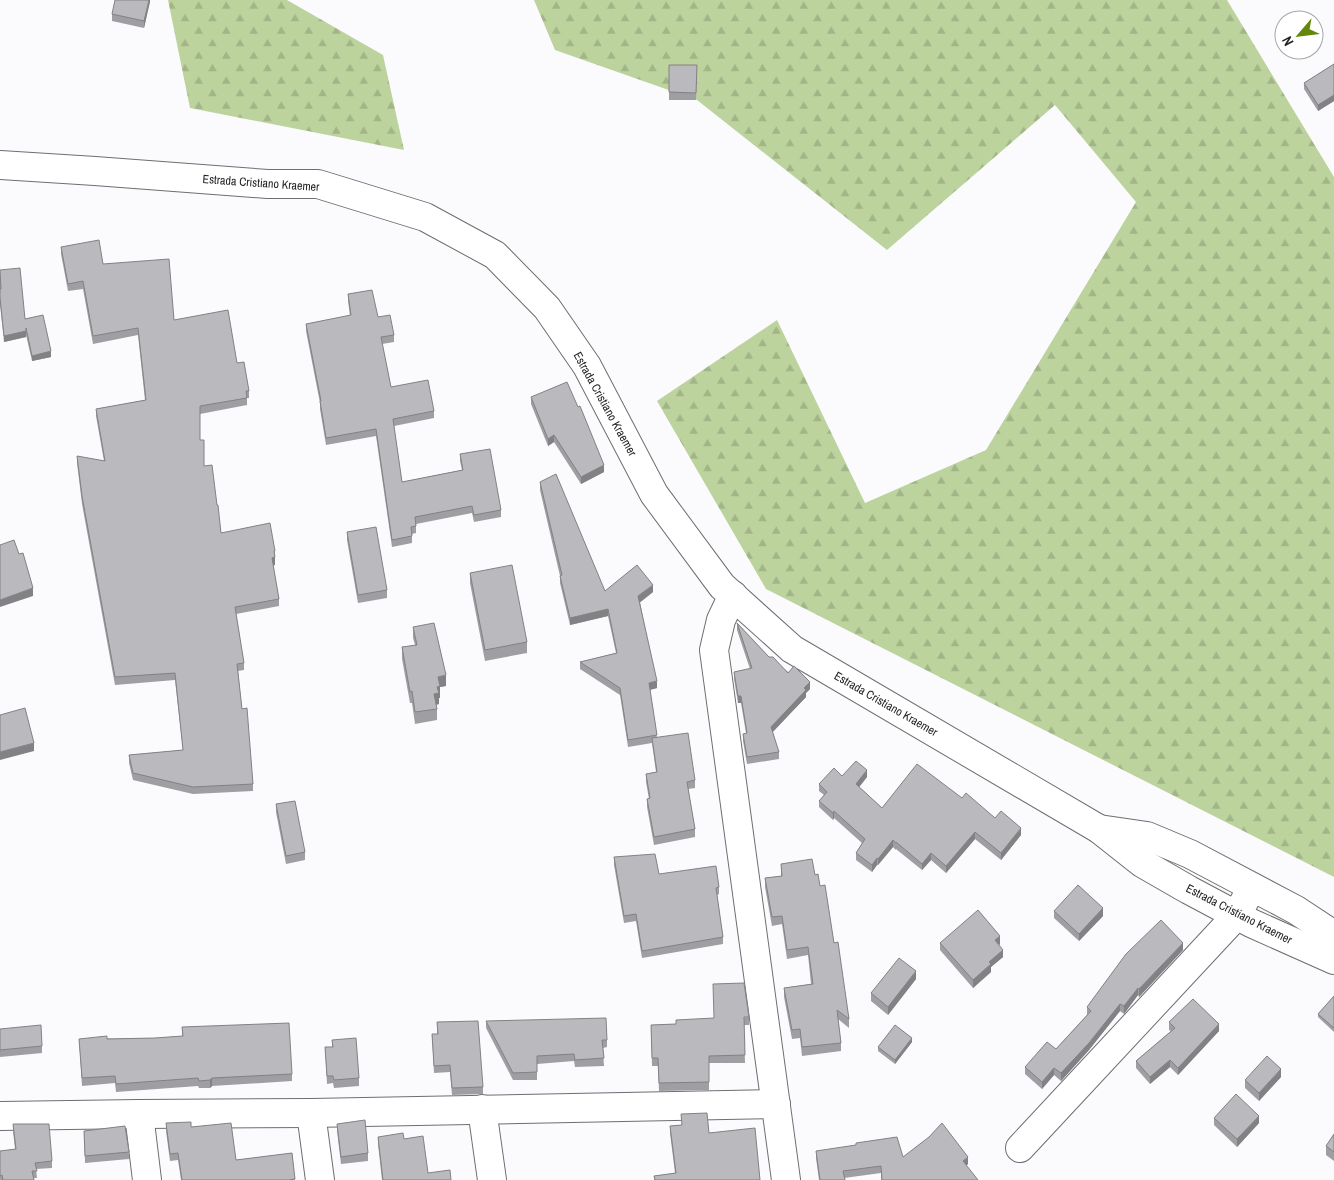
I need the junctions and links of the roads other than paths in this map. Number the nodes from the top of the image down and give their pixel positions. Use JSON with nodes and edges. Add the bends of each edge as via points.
{"nodes":[{"id":1,"x":0,"y":165,"type":"edge"},
{"id":2,"x":732,"y":596,"type":"junction"},
{"id":3,"x":1099,"y":829,"type":"junction"},
{"id":4,"x":1252,"y":887,"type":"junction"},
{"id":5,"x":1237,"y":915,"type":"junction"},
{"id":6,"x":1334,"y":935,"type":"edge"},
{"id":7,"x":1334,"y":960,"type":"edge"},
{"id":8,"x":776,"y":1104,"type":"junction"},
{"id":9,"x":482,"y":1109,"type":"junction"},
{"id":10,"x":311,"y":1113,"type":"junction"},
{"id":11,"x":139,"y":1114,"type":"junction"},
{"id":12,"x":0,"y":1116,"type":"edge"},
{"id":13,"x":1020,"y":1148,"type":"dead end"},
{"id":14,"x":148,"y":1180,"type":"edge"},
{"id":15,"x":320,"y":1180,"type":"edge"},
{"id":16,"x":492,"y":1180,"type":"edge"},
{"id":17,"x":786,"y":1180,"type":"edge"}],
"edges":[{"from":1,"to":2,"type":"street","name":"Estrada Cristiano Kraemer","via":[[268,184],[318,184],[425,217],[495,255],[547,308],[587,366],[654,494]]},
{"from":2,"to":3,"type":"street","name":"Estrada Cristiano Kraemer","via":[[792,648]]},
{"from":2,"to":8,"type":"street","via":[[720,620],[714,650]]},
{"from":3,"to":4,"type":"street","name":"Estrada Cristiano Kraemer","via":[[1147,836],[1190,854]]},
{"from":3,"to":5,"type":"street","name":"Estrada Cristiano Kraemer","via":[[1142,864]]},
{"from":4,"to":5,"type":"street"},
{"from":4,"to":6,"type":"street","name":"Estrada Cristiano Kraemer"},
{"from":5,"to":7,"type":"street","name":"Estrada Cristiano Kraemer"},
{"from":5,"to":13,"type":"street"},
{"from":8,"to":9,"type":"street"},
{"from":8,"to":17,"type":"street"},
{"from":9,"to":10,"type":"street"},
{"from":9,"to":16,"type":"street"},
{"from":10,"to":11,"type":"street"},
{"from":10,"to":15,"type":"street"},
{"from":11,"to":12,"type":"street"},
{"from":11,"to":14,"type":"street"}]}
